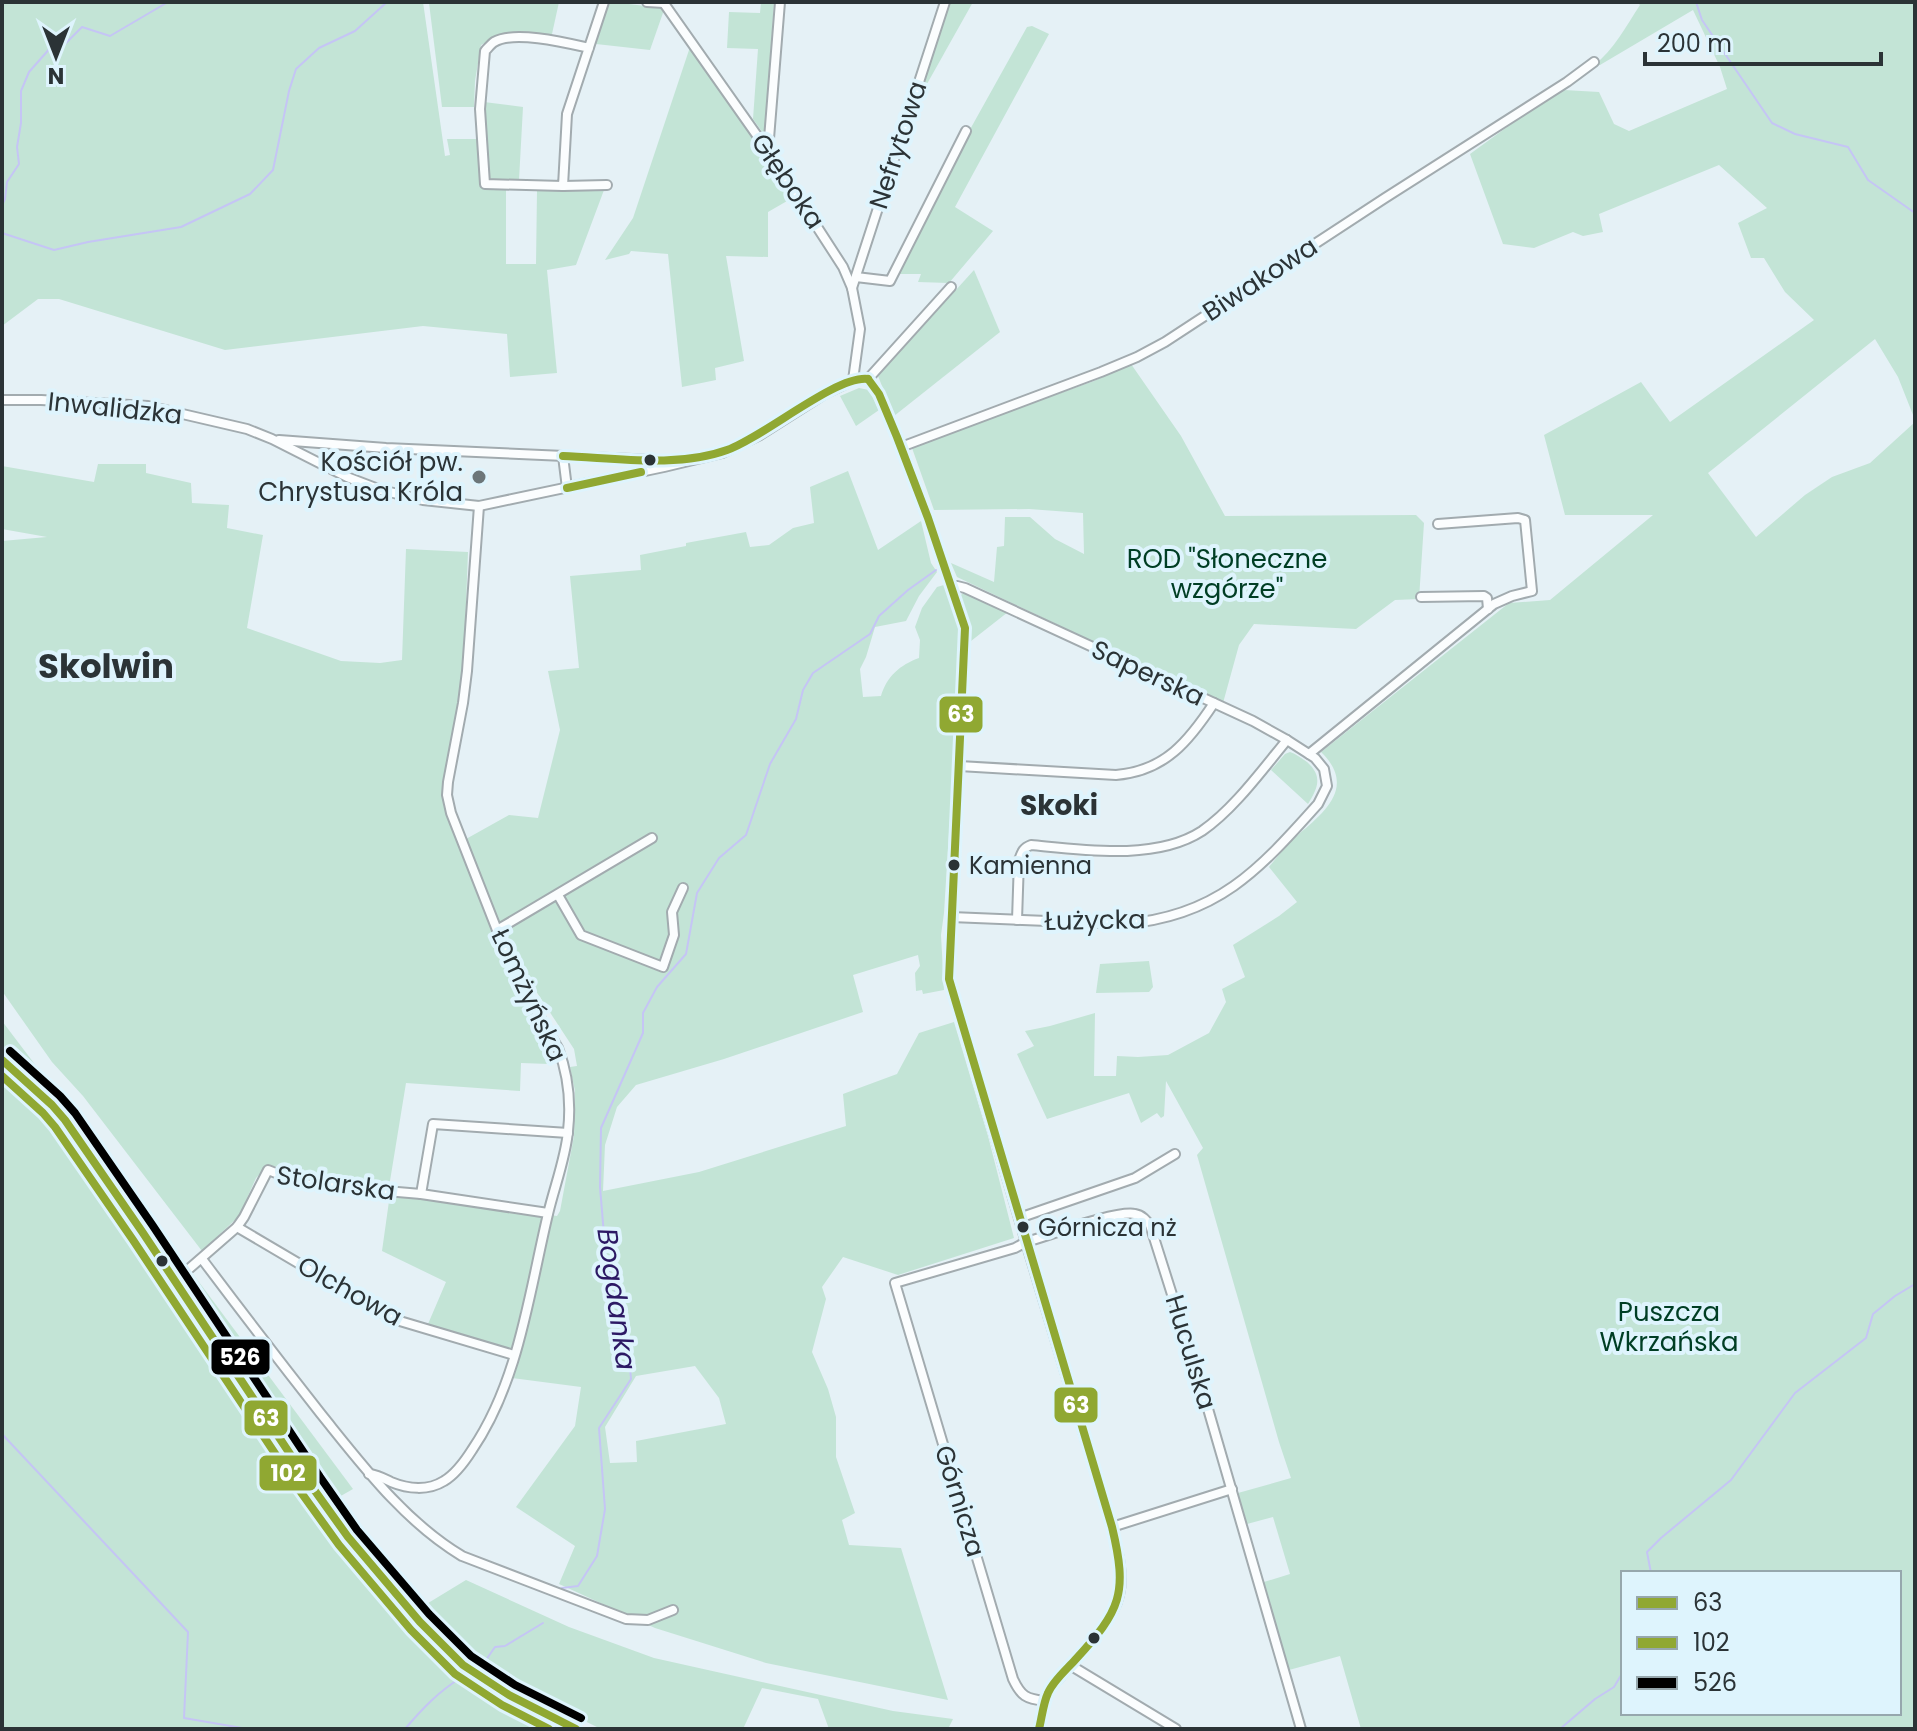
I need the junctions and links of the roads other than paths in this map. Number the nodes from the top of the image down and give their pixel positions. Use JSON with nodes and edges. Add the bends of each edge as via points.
{"nodes":[{"id":1,"x":647,"y":2,"type":"edge"},
{"id":2,"x":780,"y":2,"type":"edge"},
{"id":3,"x":945,"y":2,"type":"edge"},
{"id":4,"x":603,"y":3,"type":"edge"},
{"id":5,"x":664,"y":3,"type":"edge"},
{"id":6,"x":589,"y":48,"type":"junction"},
{"id":7,"x":1594,"y":62,"type":"dead end"},
{"id":8,"x":966,"y":131,"type":"dead end"},
{"id":9,"x":768,"y":151,"type":"junction"},
{"id":10,"x":607,"y":185,"type":"dead end"},
{"id":11,"x":563,"y":186,"type":"junction"},
{"id":12,"x":856,"y":277,"type":"junction"},
{"id":13,"x":951,"y":287,"type":"dead end"},
{"id":14,"x":852,"y":288,"type":"junction"},
{"id":15,"x":868,"y":379,"type":"junction"},
{"id":16,"x":853,"y":380,"type":"junction"},
{"id":17,"x":2,"y":400,"type":"edge"},
{"id":18,"x":272,"y":439,"type":"junction"},
{"id":19,"x":325,"y":445,"type":"junction"},
{"id":20,"x":901,"y":447,"type":"junction"},
{"id":21,"x":563,"y":456,"type":"junction"},
{"id":22,"x":641,"y":460,"type":"junction"},
{"id":23,"x":694,"y":461,"type":"junction"},
{"id":24,"x":318,"y":464,"type":"junction"},
{"id":25,"x":643,"y":472,"type":"junction"},
{"id":26,"x":567,"y":488,"type":"junction"},
{"id":27,"x":479,"y":506,"type":"junction"},
{"id":28,"x":1438,"y":524,"type":"dead end"},
{"id":29,"x":952,"y":587,"type":"junction"},
{"id":30,"x":1421,"y":597,"type":"dead end"},
{"id":31,"x":1488,"y":609,"type":"junction"},
{"id":32,"x":1214,"y":703,"type":"junction"},
{"id":33,"x":1287,"y":740,"type":"junction"},
{"id":34,"x":1309,"y":754,"type":"junction"},
{"id":35,"x":959,"y":766,"type":"junction"},
{"id":36,"x":1328,"y":782,"type":"joint"},
{"id":37,"x":652,"y":838,"type":"dead end"},
{"id":38,"x":683,"y":888,"type":"dead end"},
{"id":39,"x":558,"y":895,"type":"junction"},
{"id":40,"x":951,"y":917,"type":"junction"},
{"id":41,"x":1017,"y":920,"type":"junction"},
{"id":42,"x":497,"y":930,"type":"junction"},
{"id":43,"x":2,"y":1060,"type":"edge"},
{"id":44,"x":568,"y":1133,"type":"junction"},
{"id":45,"x":1175,"y":1154,"type":"dead end"},
{"id":46,"x":421,"y":1194,"type":"junction"},
{"id":47,"x":548,"y":1213,"type":"junction"},
{"id":48,"x":1019,"y":1218,"type":"junction"},
{"id":49,"x":237,"y":1227,"type":"junction"},
{"id":50,"x":1026,"y":1242,"type":"junction"},
{"id":51,"x":202,"y":1259,"type":"junction"},
{"id":52,"x":175,"y":1281,"type":"junction"},
{"id":53,"x":514,"y":1355,"type":"junction"},
{"id":54,"x":369,"y":1474,"type":"junction"},
{"id":55,"x":412,"y":1488,"type":"junction"},
{"id":56,"x":1232,"y":1489,"type":"junction"},
{"id":57,"x":397,"y":1503,"type":"junction"},
{"id":58,"x":1112,"y":1527,"type":"junction"},
{"id":59,"x":673,"y":1610,"type":"dead end"},
{"id":60,"x":1070,"y":1665,"type":"junction"},
{"id":61,"x":1045,"y":1701,"type":"junction"},
{"id":62,"x":576,"y":1729,"type":"edge"},
{"id":63,"x":1039,"y":1729,"type":"edge"},
{"id":64,"x":1176,"y":1729,"type":"edge"},
{"id":65,"x":1301,"y":1729,"type":"edge"}],
"edges":[{"from":1,"to":5,"type":"street"},
{"from":2,"to":9,"type":"street"},
{"from":3,"to":12,"type":"street","name":"Nefrytowa"},
{"from":4,"to":6,"type":"street"},
{"from":5,"to":9,"type":"street","name":"Głęboka"},
{"from":6,"to":11,"type":"street","via":[[567,114]]},
{"from":6,"to":11,"type":"street","via":[[522,38],[499,40],[485,51],[480,109],[485,184]]},
{"from":7,"to":20,"type":"street","name":"Biwakowa","via":[[1165,342],[1101,372]]},
{"from":8,"to":12,"type":"street","via":[[890,281]]},
{"from":9,"to":14,"type":"street","name":"Głęboka"},
{"from":10,"to":11,"type":"street"},
{"from":12,"to":14,"type":"street","name":"Nefrytowa"},
{"from":13,"to":15,"type":"street"},
{"from":14,"to":16,"type":"street","name":"Głęboka","via":[[860,329]]},
{"from":15,"to":16,"type":"street","name":"Inwalidzka"},
{"from":15,"to":20,"type":"street"},
{"from":16,"to":23,"type":"street","name":"Inwalidzka","via":[[743,444]]},
{"from":17,"to":18,"type":"street","name":"Inwalidzka","via":[[152,407]]},
{"from":18,"to":19,"type":"street","name":"Inwalidzka"},
{"from":18,"to":24,"type":"street","name":"Inwalidzka"},
{"from":19,"to":21,"type":"street","name":"Inwalidzka"},
{"from":19,"to":24,"type":"street"},
{"from":20,"to":29,"type":"street"},
{"from":21,"to":22,"type":"street","name":"Inwalidzka"},
{"from":21,"to":26,"type":"street"},
{"from":22,"to":23,"type":"street","name":"Inwalidzka"},
{"from":22,"to":25,"type":"street"},
{"from":23,"to":25,"type":"street","name":"Inwalidzka"},
{"from":24,"to":27,"type":"street","name":"Inwalidzka","via":[[399,495]]},
{"from":25,"to":26,"type":"street","name":"Inwalidzka"},
{"from":26,"to":27,"type":"street","name":"Inwalidzka"},
{"from":27,"to":42,"type":"street","name":"Łomżyńska","via":[[467,671],[447,795]]},
{"from":28,"to":31,"type":"street","via":[[1525,520],[1532,591]]},
{"from":29,"to":32,"type":"street","name":"Saperska","via":[[965,588]]},
{"from":29,"to":35,"type":"street","via":[[965,634]]},
{"from":30,"to":31,"type":"street","via":[[1484,596]]},
{"from":31,"to":34,"type":"street"},
{"from":32,"to":33,"type":"street","name":"Saperska"},
{"from":32,"to":35,"type":"street","via":[[1181,746],[1156,764],[1129,773]]},
{"from":33,"to":34,"type":"street","name":"Saperska"},
{"from":33,"to":41,"type":"street","via":[[1216,820],[1180,842],[1144,850],[1026,847],[1019,860]]},
{"from":34,"to":36,"type":"street","name":"Saperska","via":[[1322,765]]},
{"from":35,"to":40,"type":"street"},
{"from":36,"to":41,"type":"street","name":"Łużycka","via":[[1318,804],[1266,860],[1236,886],[1202,905],[1145,922]]},
{"from":37,"to":39,"type":"street"},
{"from":38,"to":39,"type":"street","via":[[672,912],[674,935],[663,967],[581,935]]},
{"from":39,"to":42,"type":"street"},
{"from":40,"to":41,"type":"street","name":"Łużycka"},
{"from":40,"to":48,"type":"street","via":[[949,979]]},
{"from":42,"to":44,"type":"street","name":"Łomżyńska","via":[[562,1058]]},
{"from":43,"to":52,"type":"street","via":[[63,1116]]},
{"from":44,"to":46,"type":"street","via":[[433,1124]]},
{"from":44,"to":47,"type":"street","name":"Łomżyńska"},
{"from":45,"to":48,"type":"street","via":[[1135,1178]]},
{"from":46,"to":47,"type":"street","name":"Stolarska"},
{"from":46,"to":49,"type":"street","name":"Stolarska","via":[[304,1184],[268,1170]]},
{"from":47,"to":53,"type":"street","name":"Łomżyńska"},
{"from":48,"to":50,"type":"street"},
{"from":49,"to":51,"type":"street","name":"Stolarska"},
{"from":49,"to":53,"type":"street","name":"Olchowa","via":[[393,1319]]},
{"from":50,"to":56,"type":"street","name":"Huculska","via":[[1117,1215],[1135,1214],[1150,1225]]},
{"from":50,"to":58,"type":"street"},
{"from":50,"to":61,"type":"street","name":"Górnicza","via":[[895,1283],[1011,1675],[1025,1697]]},
{"from":51,"to":52,"type":"street","name":"Stolarska"},
{"from":51,"to":54,"type":"street"},
{"from":52,"to":62,"type":"street","via":[[340,1526],[420,1622],[474,1674]]},
{"from":53,"to":55,"type":"street","name":"Łomżyńska","via":[[489,1421],[464,1463],[445,1481]]},
{"from":54,"to":55,"type":"street"},
{"from":54,"to":57,"type":"street"},
{"from":55,"to":57,"type":"street","name":"Łomżyńska"},
{"from":56,"to":58,"type":"street"},
{"from":56,"to":65,"type":"street","name":"Huculska"},
{"from":57,"to":59,"type":"street","via":[[453,1551],[496,1569],[626,1619],[648,1620]]},
{"from":58,"to":60,"type":"street","via":[[1119,1598],[1106,1623]]},
{"from":60,"to":61,"type":"street"},
{"from":60,"to":64,"type":"street"},
{"from":61,"to":63,"type":"street"}]}
